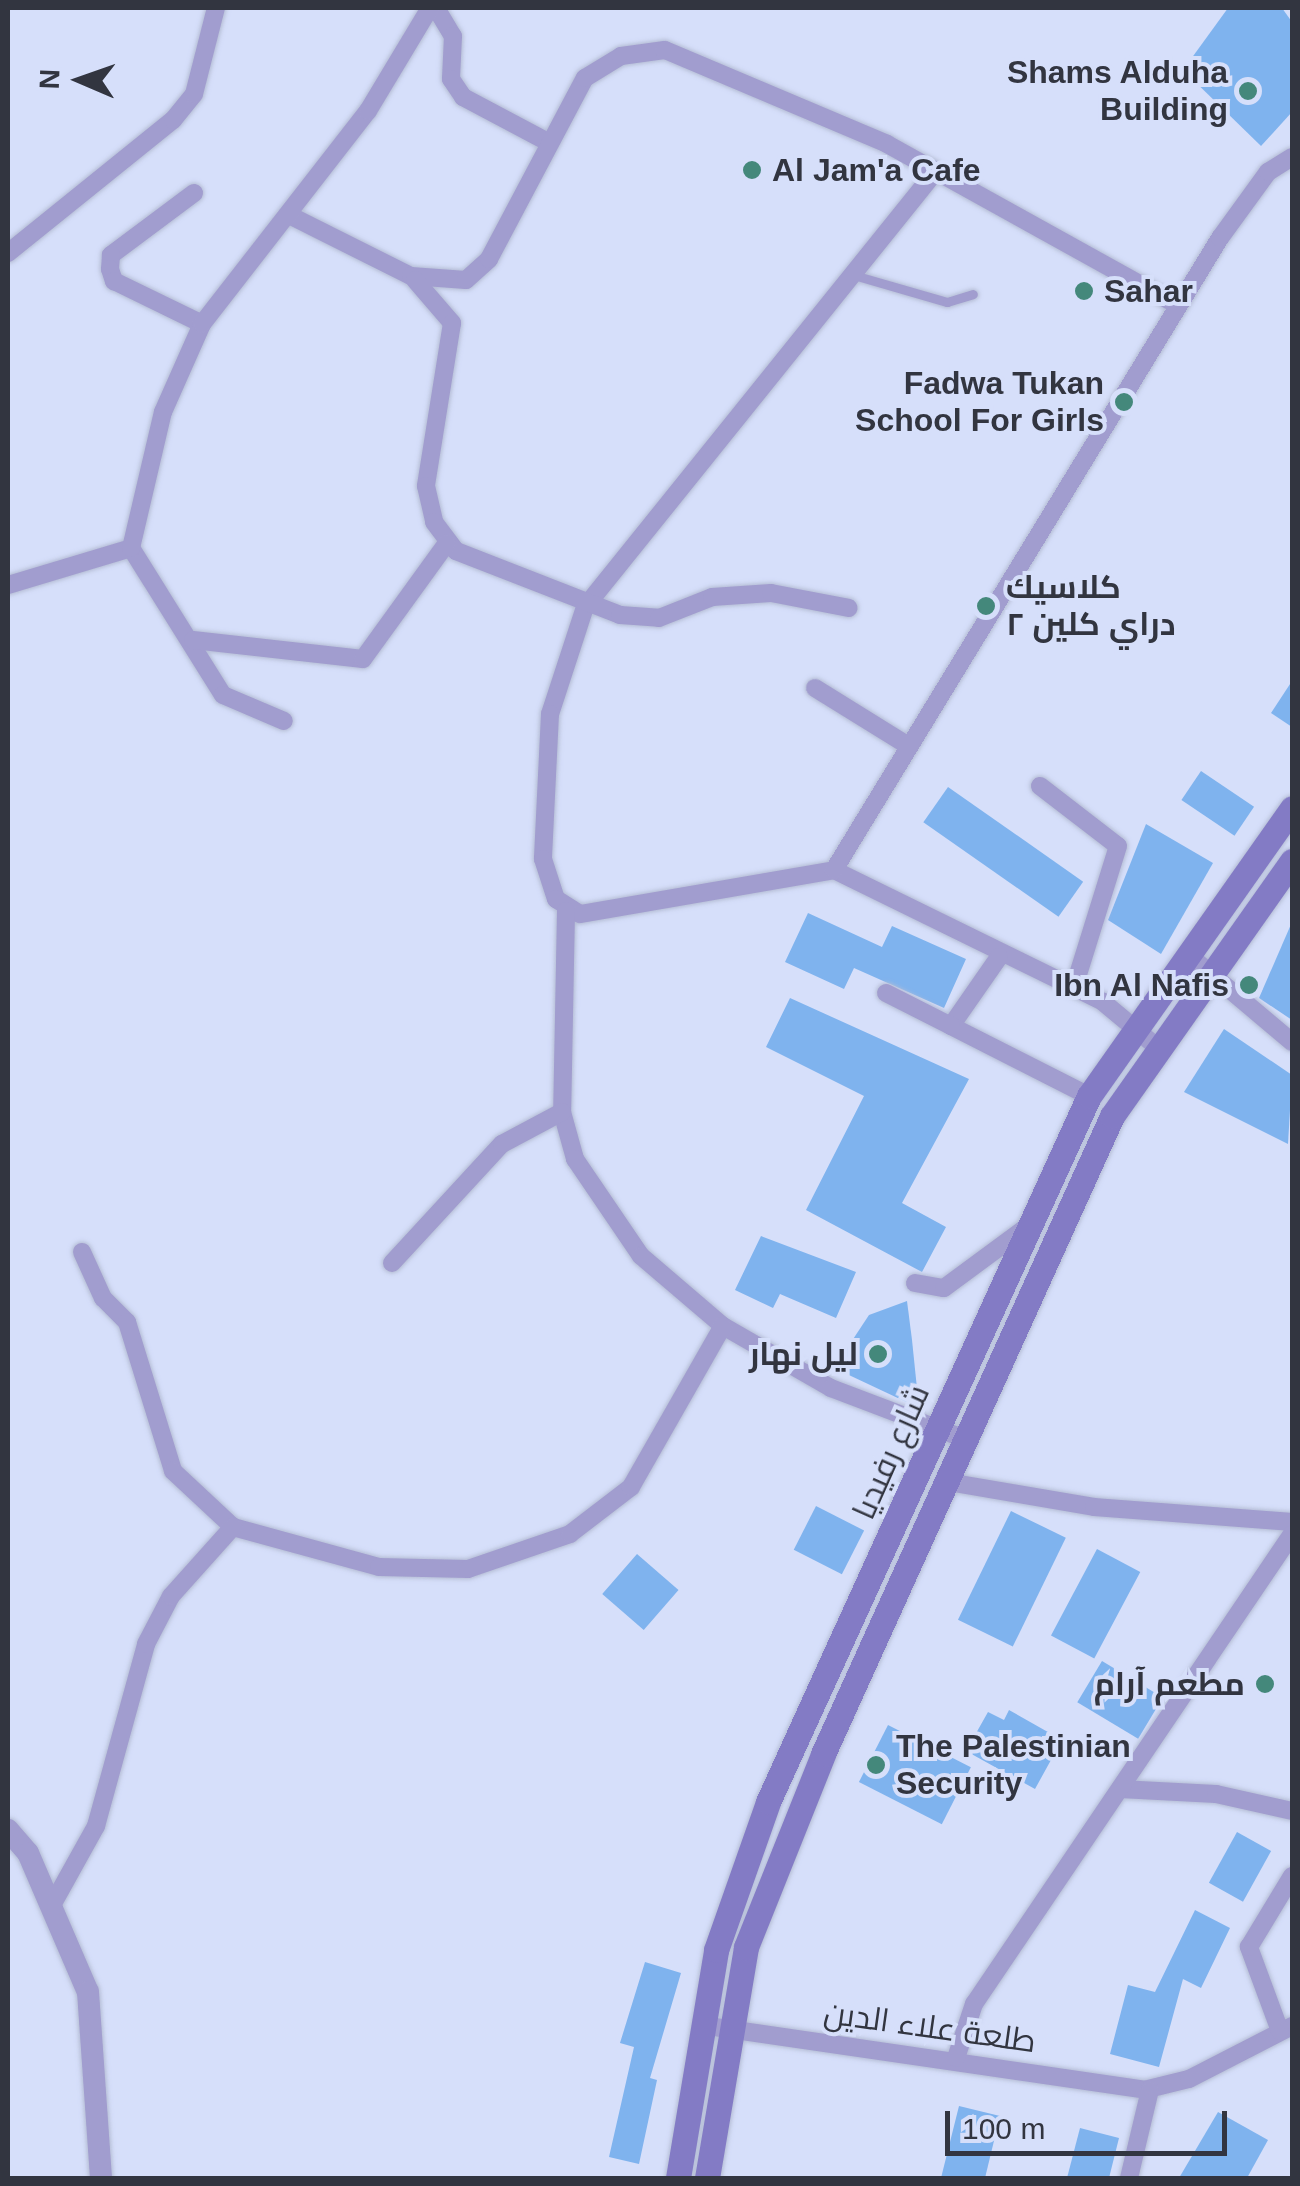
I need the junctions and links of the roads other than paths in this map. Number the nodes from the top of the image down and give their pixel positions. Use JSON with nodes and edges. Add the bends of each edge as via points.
{"nodes":[{"id":1,"x":216,"y":8,"type":"edge"},
{"id":2,"x":433,"y":8,"type":"edge"},
{"id":3,"x":548,"y":142,"type":"junction"},
{"id":4,"x":1292,"y":156,"type":"edge"},
{"id":5,"x":935,"y":172,"type":"junction"},
{"id":6,"x":194,"y":192,"type":"dead end"},
{"id":7,"x":291,"y":216,"type":"junction"},
{"id":8,"x":8,"y":253,"type":"edge"},
{"id":9,"x":410,"y":276,"type":"junction"},
{"id":10,"x":857,"y":276,"type":"junction"},
{"id":11,"x":973,"y":294,"type":"dead end"},
{"id":12,"x":1178,"y":305,"type":"junction"},
{"id":13,"x":202,"y":324,"type":"junction"},
{"id":14,"x":448,"y":543,"type":"junction"},
{"id":15,"x":132,"y":548,"type":"junction"},
{"id":16,"x":8,"y":585,"type":"edge"},
{"id":17,"x":584,"y":607,"type":"junction"},
{"id":18,"x":849,"y":608,"type":"dead end"},
{"id":19,"x":194,"y":640,"type":"junction"},
{"id":20,"x":814,"y":688,"type":"dead end"},
{"id":21,"x":284,"y":721,"type":"dead end"},
{"id":22,"x":907,"y":745,"type":"junction"},
{"id":23,"x":1040,"y":786,"type":"dead end"},
{"id":24,"x":1292,"y":808,"type":"edge"},
{"id":25,"x":1292,"y":861,"type":"edge"},
{"id":26,"x":834,"y":870,"type":"junction"},
{"id":27,"x":566,"y":911,"type":"junction"},
{"id":28,"x":999,"y":957,"type":"junction"},
{"id":29,"x":1191,"y":957,"type":"junction"},
{"id":30,"x":1213,"y":976,"type":"junction"},
{"id":31,"x":1074,"y":987,"type":"junction"},
{"id":32,"x":886,"y":993,"type":"dead end"},
{"id":33,"x":951,"y":1026,"type":"junction"},
{"id":34,"x":1136,"y":1026,"type":"junction"},
{"id":35,"x":1292,"y":1042,"type":"edge"},
{"id":36,"x":1157,"y":1047,"type":"junction"},
{"id":37,"x":1090,"y":1096,"type":"junction"},
{"id":38,"x":562,"y":1112,"type":"junction"},
{"id":39,"x":1028,"y":1226,"type":"junction"},
{"id":40,"x":82,"y":1252,"type":"dead end"},
{"id":41,"x":392,"y":1264,"type":"dead end"},
{"id":42,"x":915,"y":1283,"type":"dead end"},
{"id":43,"x":724,"y":1326,"type":"junction"},
{"id":44,"x":938,"y":1429,"type":"junction"},
{"id":45,"x":966,"y":1440,"type":"junction"},
{"id":46,"x":948,"y":1482,"type":"junction"},
{"id":47,"x":1292,"y":1522,"type":"edge"},
{"id":48,"x":234,"y":1527,"type":"junction"},
{"id":49,"x":1292,"y":1534,"type":"edge"},
{"id":50,"x":1120,"y":1789,"type":"junction"},
{"id":51,"x":1292,"y":1811,"type":"edge"},
{"id":52,"x":8,"y":1830,"type":"edge"},
{"id":53,"x":1292,"y":1876,"type":"edge"},
{"id":54,"x":51,"y":1907,"type":"junction"},
{"id":55,"x":701,"y":2024,"type":"junction"},
{"id":56,"x":730,"y":2028,"type":"junction"},
{"id":57,"x":1286,"y":2029,"type":"edge"},
{"id":58,"x":956,"y":2058,"type":"junction"},
{"id":59,"x":1150,"y":2090,"type":"junction"},
{"id":60,"x":101,"y":2178,"type":"edge"},
{"id":61,"x":678,"y":2178,"type":"edge"},
{"id":62,"x":707,"y":2178,"type":"edge"},
{"id":63,"x":1129,"y":2178,"type":"edge"}],
"edges":[{"from":1,"to":8,"type":"street","via":[[194,94],[174,120]]},
{"from":2,"to":3,"type":"street","via":[[453,36],[452,79],[463,97]]},
{"from":2,"to":7,"type":"street"},
{"from":3,"to":5,"type":"street","via":[[595,68],[666,50]]},
{"from":3,"to":9,"type":"street","via":[[482,268],[466,280]]},
{"from":4,"to":12,"type":"street","via":[[1268,172]]},
{"from":5,"to":10,"type":"street"},
{"from":5,"to":12,"type":"street"},
{"from":6,"to":13,"type":"street","via":[[111,255],[110,269],[114,281]]},
{"from":7,"to":9,"type":"street"},
{"from":7,"to":13,"type":"street"},
{"from":9,"to":14,"type":"street","via":[[452,323],[426,486]]},
{"from":10,"to":11,"type":"lane","via":[[947,302]]},
{"from":10,"to":17,"type":"street"},
{"from":12,"to":22,"type":"street"},
{"from":13,"to":15,"type":"street","via":[[163,412]]},
{"from":14,"to":17,"type":"street"},
{"from":14,"to":19,"type":"street","via":[[362,659]]},
{"from":15,"to":16,"type":"street"},
{"from":15,"to":19,"type":"street"},
{"from":17,"to":18,"type":"street","via":[[659,618],[712,597],[771,593]]},
{"from":17,"to":27,"type":"street","via":[[550,714],[545,771],[543,859]]},
{"from":19,"to":21,"type":"street","via":[[222,695]]},
{"from":20,"to":22,"type":"street"},
{"from":22,"to":26,"type":"street"},
{"from":23,"to":31,"type":"street","via":[[1118,846]]},
{"from":24,"to":29,"type":"main road","name":"شارع رفيديا"},
{"from":25,"to":30,"type":"main road","name":"شارع رفيديا"},
{"from":26,"to":27,"type":"street"},
{"from":26,"to":28,"type":"street"},
{"from":27,"to":38,"type":"street"},
{"from":28,"to":31,"type":"street"},
{"from":28,"to":33,"type":"street"},
{"from":29,"to":30,"type":"street"},
{"from":29,"to":34,"type":"main road","name":"شارع رفيديا"},
{"from":30,"to":35,"type":"street"},
{"from":30,"to":36,"type":"main road","name":"شارع رفيديا"},
{"from":31,"to":34,"type":"street"},
{"from":32,"to":33,"type":"street"},
{"from":33,"to":37,"type":"street"},
{"from":34,"to":36,"type":"street"},
{"from":34,"to":37,"type":"main road","name":"شارع رفيديا"},
{"from":36,"to":45,"type":"main road","name":"شارع رفيديا","via":[[1081,1178]]},
{"from":37,"to":39,"type":"main road","name":"شارع رفيديا"},
{"from":38,"to":41,"type":"street","via":[[502,1144]]},
{"from":38,"to":43,"type":"street","via":[[575,1160],[641,1256]]},
{"from":39,"to":42,"type":"street","via":[[944,1288]]},
{"from":39,"to":44,"type":"main road","name":"شارع رفيديا"},
{"from":40,"to":48,"type":"street","via":[[103,1298],[128,1322],[173,1471]]},
{"from":43,"to":44,"type":"street","via":[[831,1388]]},
{"from":43,"to":48,"type":"street","via":[[631,1487],[570,1534],[516,1558],[468,1569],[379,1567]]},
{"from":44,"to":45,"type":"street"},
{"from":44,"to":55,"type":"main road","name":"شارع رفيديا","via":[[768,1802],[737,1880]]},
{"from":45,"to":46,"type":"main road","name":"شارع رفيديا"},
{"from":46,"to":47,"type":"street","via":[[1094,1507]]},
{"from":46,"to":56,"type":"main road","name":"شارع رفيديا","via":[[766,1886]]},
{"from":48,"to":54,"type":"street","via":[[171,1596],[146,1644],[96,1826]]},
{"from":49,"to":50,"type":"street"},
{"from":50,"to":51,"type":"street","via":[[1216,1794]]},
{"from":50,"to":58,"type":"street","via":[[974,2004]]},
{"from":52,"to":54,"type":"street"},
{"from":53,"to":57,"type":"street","via":[[1249,1948]]},
{"from":54,"to":60,"type":"street","via":[[88,1992]]},
{"from":55,"to":56,"type":"street","name":"طلعة علاء الدين"},
{"from":55,"to":61,"type":"main road","name":"شارع رفيديا"},
{"from":56,"to":58,"type":"street","name":"طلعة علاء الدين"},
{"from":56,"to":62,"type":"main road","name":"شارع رفيديا"},
{"from":57,"to":59,"type":"street"},
{"from":58,"to":59,"type":"street","name":"طلعة علاء الدين"},
{"from":59,"to":63,"type":"street"}]}
